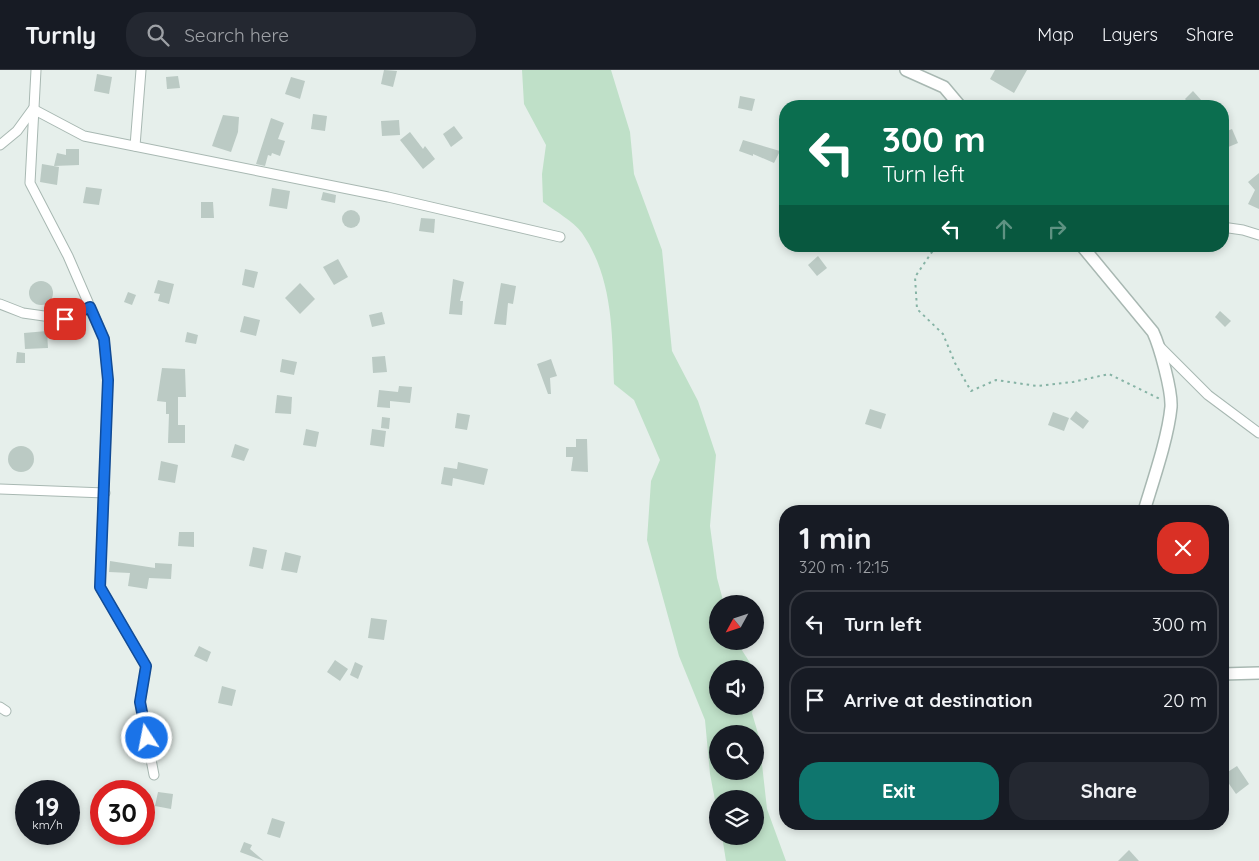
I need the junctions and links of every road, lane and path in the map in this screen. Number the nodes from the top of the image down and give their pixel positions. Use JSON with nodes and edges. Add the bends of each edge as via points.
{"nodes":[{"id":1,"x":36,"y":70,"type":"edge"},
{"id":2,"x":141,"y":70,"type":"edge"},
{"id":3,"x":906,"y":70,"type":"edge"},
{"id":4,"x":955,"y":100,"type":"edge"},
{"id":5,"x":33,"y":110,"type":"junction"},
{"id":6,"x":0,"y":146,"type":"edge"},
{"id":7,"x":135,"y":146,"type":"junction"},
{"id":8,"x":1229,"y":228,"type":"edge"},
{"id":9,"x":1259,"y":235,"type":"edge"},
{"id":10,"x":560,"y":237,"type":"dead end"},
{"id":11,"x":932,"y":252,"type":"edge"},
{"id":12,"x":1087,"y":252,"type":"edge"},
{"id":13,"x":0,"y":304,"type":"edge"},
{"id":14,"x":90,"y":307,"type":"junction"},
{"id":15,"x":1159,"y":346,"type":"junction"},
{"id":16,"x":1171,"y":405,"type":"junction"},
{"id":17,"x":1259,"y":433,"type":"edge"},
{"id":18,"x":0,"y":489,"type":"edge"},
{"id":19,"x":105,"y":493,"type":"junction"},
{"id":20,"x":1146,"y":505,"type":"edge"},
{"id":21,"x":1229,"y":674,"type":"edge"},
{"id":22,"x":1259,"y":674,"type":"edge"},
{"id":23,"x":154,"y":774,"type":"dead end"}],
"edges":[{"from":1,"to":5,"type":"street"},
{"from":2,"to":7,"type":"street"},
{"from":3,"to":4,"type":"street","via":[[944,87]]},
{"from":5,"to":6,"type":"street"},
{"from":5,"to":7,"type":"street","via":[[84,136]]},
{"from":5,"to":14,"type":"street","via":[[30,183]]},
{"from":7,"to":10,"type":"street","via":[[388,197]]},
{"from":8,"to":9,"type":"street"},
{"from":11,"to":16,"type":"path","via":[[915,277],[917,309],[943,334],[954,363],[971,391],[996,380],[1037,386],[1108,374]]},
{"from":12,"to":15,"type":"street","via":[[1153,332]]},
{"from":13,"to":14,"type":"street","via":[[23,313],[65,319]]},
{"from":14,"to":19,"type":"street","via":[[104,339],[108,380]]},
{"from":15,"to":16,"type":"street"},
{"from":15,"to":17,"type":"street","via":[[1208,395]]},
{"from":16,"to":20,"type":"street"},
{"from":18,"to":19,"type":"street"},
{"from":19,"to":23,"type":"street","via":[[100,587],[146,666],[140,702]]},
{"from":21,"to":22,"type":"street"}]}
